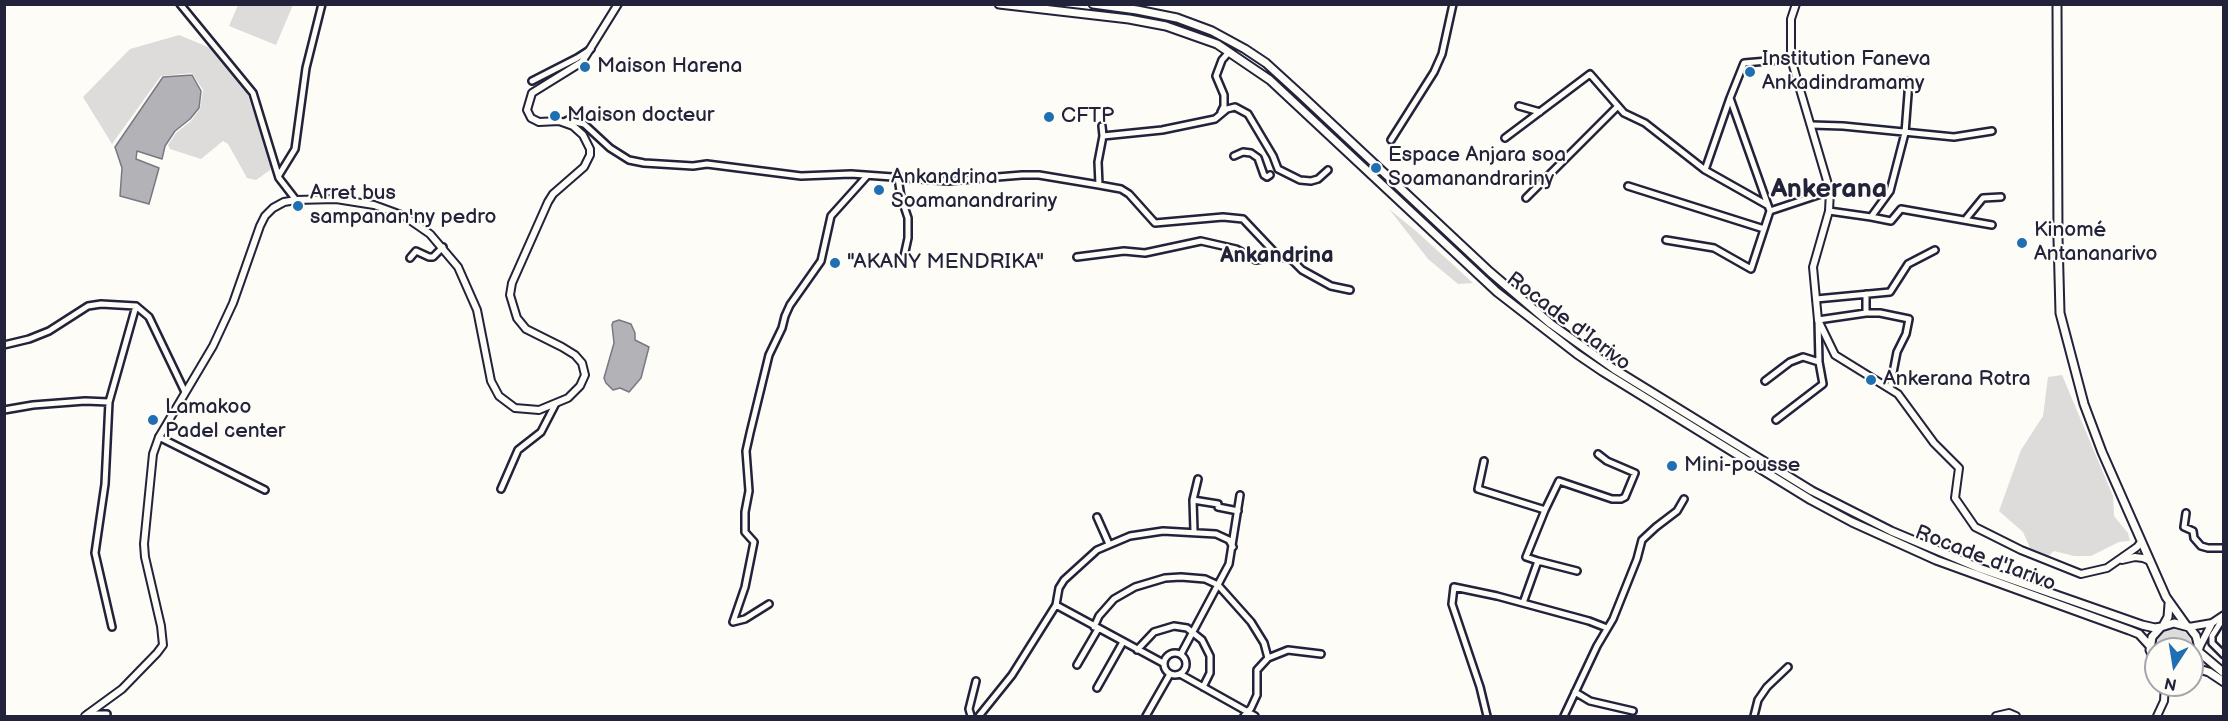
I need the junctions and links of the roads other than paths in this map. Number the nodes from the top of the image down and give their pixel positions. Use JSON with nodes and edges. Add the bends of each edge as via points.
{"nodes":[{"id":1,"x":180,"y":4,"type":"edge"},
{"id":2,"x":322,"y":4,"type":"edge"},
{"id":3,"x":618,"y":4,"type":"edge"},
{"id":4,"x":999,"y":4,"type":"edge"},
{"id":5,"x":1093,"y":4,"type":"edge"},
{"id":6,"x":1453,"y":4,"type":"edge"},
{"id":7,"x":1796,"y":4,"type":"edge"},
{"id":8,"x":2057,"y":4,"type":"edge"},
{"id":9,"x":592,"y":48,"type":"junction"},
{"id":10,"x":1229,"y":52,"type":"junction"},
{"id":11,"x":1791,"y":59,"type":"junction"},
{"id":12,"x":532,"y":81,"type":"dead end"},
{"id":13,"x":1909,"y":81,"type":"dead end"},
{"id":14,"x":1730,"y":98,"type":"junction"},
{"id":15,"x":1518,"y":106,"type":"dead end"},
{"id":16,"x":1618,"y":106,"type":"junction"},
{"id":17,"x":1540,"y":112,"type":"junction"},
{"id":18,"x":1219,"y":116,"type":"junction"},
{"id":19,"x":564,"y":122,"type":"junction"},
{"id":20,"x":1811,"y":125,"type":"junction"},
{"id":21,"x":1102,"y":126,"type":"dead end"},
{"id":22,"x":1992,"y":131,"type":"dead end"},
{"id":23,"x":1905,"y":133,"type":"junction"},
{"id":24,"x":1103,"y":136,"type":"junction"},
{"id":25,"x":1505,"y":138,"type":"dead end"},
{"id":26,"x":1391,"y":140,"type":"dead end"},
{"id":27,"x":1234,"y":156,"type":"dead end"},
{"id":28,"x":1328,"y":170,"type":"dead end"},
{"id":29,"x":1704,"y":170,"type":"junction"},
{"id":30,"x":1270,"y":175,"type":"dead end"},
{"id":31,"x":867,"y":176,"type":"junction"},
{"id":32,"x":279,"y":178,"type":"junction"},
{"id":33,"x":898,"y":178,"type":"junction"},
{"id":34,"x":1099,"y":185,"type":"junction"},
{"id":35,"x":1628,"y":186,"type":"dead end"},
{"id":36,"x":1830,"y":191,"type":"junction"},
{"id":37,"x":2001,"y":197,"type":"dead end"},
{"id":38,"x":1526,"y":198,"type":"dead end"},
{"id":39,"x":296,"y":200,"type":"junction"},
{"id":40,"x":1767,"y":205,"type":"junction"},
{"id":41,"x":1829,"y":211,"type":"junction"},
{"id":42,"x":1770,"y":212,"type":"junction"},
{"id":43,"x":1871,"y":217,"type":"junction"},
{"id":44,"x":1965,"y":220,"type":"junction"},
{"id":45,"x":1992,"y":225,"type":"dead end"},
{"id":46,"x":1764,"y":229,"type":"junction"},
{"id":47,"x":1666,"y":240,"type":"dead end"},
{"id":48,"x":443,"y":247,"type":"junction"},
{"id":49,"x":1935,"y":250,"type":"dead end"},
{"id":50,"x":1278,"y":256,"type":"junction"},
{"id":51,"x":1077,"y":257,"type":"dead end"},
{"id":52,"x":410,"y":258,"type":"dead end"},
{"id":53,"x":903,"y":261,"type":"dead end"},
{"id":54,"x":1350,"y":290,"type":"dead end"},
{"id":55,"x":1866,"y":294,"type":"junction"},
{"id":56,"x":1816,"y":299,"type":"junction"},
{"id":57,"x":136,"y":306,"type":"junction"},
{"id":58,"x":1866,"y":313,"type":"junction"},
{"id":59,"x":1818,"y":320,"type":"junction"},
{"id":60,"x":4,"y":345,"type":"edge"},
{"id":61,"x":1820,"y":362,"type":"junction"},
{"id":62,"x":1765,"y":381,"type":"dead end"},
{"id":63,"x":1890,"y":388,"type":"junction"},
{"id":64,"x":184,"y":392,"type":"junction"},
{"id":65,"x":109,"y":402,"type":"junction"},
{"id":66,"x":555,"y":405,"type":"junction"},
{"id":67,"x":4,"y":410,"type":"edge"},
{"id":68,"x":1776,"y":420,"type":"dead end"},
{"id":69,"x":159,"y":437,"type":"junction"},
{"id":70,"x":1598,"y":454,"type":"dead end"},
{"id":71,"x":1484,"y":461,"type":"dead end"},
{"id":72,"x":1198,"y":479,"type":"dead end"},
{"id":73,"x":501,"y":489,"type":"dead end"},
{"id":74,"x":265,"y":490,"type":"dead end"},
{"id":75,"x":1240,"y":495,"type":"dead end"},
{"id":76,"x":1684,"y":499,"type":"dead end"},
{"id":77,"x":1193,"y":500,"type":"junction"},
{"id":78,"x":1545,"y":510,"type":"junction"},
{"id":79,"x":1238,"y":511,"type":"junction"},
{"id":80,"x":2186,"y":513,"type":"dead end"},
{"id":81,"x":1097,"y":517,"type":"dead end"},
{"id":82,"x":1194,"y":531,"type":"junction"},
{"id":83,"x":2141,"y":542,"type":"junction"},
{"id":84,"x":1109,"y":544,"type":"junction"},
{"id":85,"x":1233,"y":548,"type":"junction"},
{"id":86,"x":2223,"y":548,"type":"edge"},
{"id":87,"x":1538,"y":561,"type":"junction"},
{"id":88,"x":2118,"y":561,"type":"junction"},
{"id":89,"x":2150,"y":561,"type":"junction"},
{"id":90,"x":1577,"y":571,"type":"dead end"},
{"id":91,"x":1218,"y":585,"type":"junction"},
{"id":92,"x":2168,"y":602,"type":"junction"},
{"id":93,"x":1523,"y":603,"type":"junction"},
{"id":94,"x":769,"y":604,"type":"dead end"},
{"id":95,"x":1056,"y":605,"type":"junction"},
{"id":96,"x":2223,"y":616,"type":"edge"},
{"id":97,"x":2212,"y":623,"type":"junction"},
{"id":98,"x":2162,"y":626,"type":"junction"},
{"id":99,"x":2188,"y":626,"type":"junction"},
{"id":100,"x":112,"y":627,"type":"dead end"},
{"id":101,"x":1096,"y":628,"type":"junction"},
{"id":102,"x":1607,"y":628,"type":"junction"},
{"id":103,"x":1192,"y":631,"type":"junction"},
{"id":104,"x":2152,"y":637,"type":"edge"},
{"id":105,"x":2196,"y":637,"type":"edge"},
{"id":106,"x":2144,"y":639,"type":"edge"},
{"id":107,"x":2204,"y":640,"type":"edge"},
{"id":108,"x":1123,"y":642,"type":"junction"},
{"id":109,"x":1137,"y":650,"type":"junction"},
{"id":110,"x":1180,"y":654,"type":"junction"},
{"id":111,"x":1321,"y":654,"type":"dead end"},
{"id":112,"x":2204,"y":655,"type":"edge"},
{"id":113,"x":2223,"y":655,"type":"edge"},
{"id":114,"x":1268,"y":658,"type":"junction"},
{"id":115,"x":1163,"y":663,"type":"junction"},
{"id":116,"x":1077,"y":665,"type":"dead end"},
{"id":117,"x":1788,"y":668,"type":"dead end"},
{"id":118,"x":2204,"y":670,"type":"edge"},
{"id":119,"x":2223,"y":673,"type":"edge"},
{"id":120,"x":1170,"y":674,"type":"junction"},
{"id":121,"x":1180,"y":674,"type":"junction"},
{"id":122,"x":976,"y":681,"type":"dead end"},
{"id":123,"x":2223,"y":682,"type":"edge"},
{"id":124,"x":1203,"y":687,"type":"junction"},
{"id":125,"x":1097,"y":688,"type":"dead end"},
{"id":126,"x":1575,"y":692,"type":"junction"},
{"id":127,"x":2164,"y":697,"type":"edge"},
{"id":128,"x":1633,"y":711,"type":"dead end"},
{"id":129,"x":1246,"y":714,"type":"edge"},
{"id":130,"x":87,"y":715,"type":"edge"},
{"id":131,"x":104,"y":717,"type":"edge"},
{"id":132,"x":971,"y":717,"type":"edge"},
{"id":133,"x":979,"y":717,"type":"edge"},
{"id":134,"x":1146,"y":717,"type":"edge"},
{"id":135,"x":1255,"y":717,"type":"edge"},
{"id":136,"x":1486,"y":717,"type":"edge"},
{"id":137,"x":1564,"y":717,"type":"edge"},
{"id":138,"x":1754,"y":717,"type":"edge"},
{"id":139,"x":1996,"y":717,"type":"edge"},
{"id":140,"x":2016,"y":717,"type":"edge"},
{"id":141,"x":2157,"y":717,"type":"edge"}],
"edges":[{"from":1,"to":32,"type":"street","via":[[253,93]]},
{"from":2,"to":32,"type":"street","via":[[306,68],[295,149]]},
{"from":3,"to":9,"type":"street"},
{"from":4,"to":10,"type":"main road","name":"Rocade d'Iarivo","via":[[1166,26]]},
{"from":5,"to":98,"type":"main road","name":"Rocade d'Iarivo","via":[[1177,18],[1212,31],[1266,63],[1551,324],[1614,369],[1812,491],[1891,531],[1979,568],[2142,626]]},
{"from":6,"to":26,"type":"street","via":[[1434,72]]},
{"from":7,"to":11,"type":"street","via":[[1791,19]]},
{"from":8,"to":83,"type":"main road","via":[[2060,313],[2084,404]]},
{"from":9,"to":12,"type":"street"},
{"from":9,"to":19,"type":"street","via":[[582,62],[529,98],[526,110],[535,121]]},
{"from":10,"to":18,"type":"street","via":[[1216,76],[1224,95]]},
{"from":10,"to":106,"type":"main road","name":"Rocade d'Iarivo","via":[[1278,87],[1497,292],[1602,371],[1852,522],[1936,560],[2129,630]]},
{"from":11,"to":14,"type":"street","via":[[1744,63]]},
{"from":11,"to":20,"type":"street"},
{"from":13,"to":23,"type":"street"},
{"from":14,"to":29,"type":"street"},
{"from":14,"to":40,"type":"street"},
{"from":15,"to":17,"type":"street"},
{"from":16,"to":17,"type":"street","via":[[1590,74]]},
{"from":16,"to":29,"type":"street"},
{"from":16,"to":38,"type":"street"},
{"from":17,"to":25,"type":"street"},
{"from":18,"to":24,"type":"street","via":[[1162,130]]},
{"from":18,"to":28,"type":"street","via":[[1235,107],[1248,114],[1278,169],[1300,180],[1315,181]]},
{"from":19,"to":31,"type":"street","via":[[584,124],[609,148],[629,160],[644,163],[707,164],[801,176]]},
{"from":19,"to":66,"type":"street","via":[[583,135],[590,155],[579,174],[559,188],[548,202],[510,295],[517,318],[526,329],[562,347],[582,363],[585,375],[580,387]]},
{"from":20,"to":23,"type":"street"},
{"from":20,"to":36,"type":"street"},
{"from":21,"to":24,"type":"street"},
{"from":22,"to":23,"type":"street","via":[[1954,137]]},
{"from":23,"to":43,"type":"street","via":[[1890,191]]},
{"from":24,"to":34,"type":"street"},
{"from":27,"to":30,"type":"street","via":[[1251,153],[1258,158],[1264,175]]},
{"from":29,"to":40,"type":"street"},
{"from":31,"to":33,"type":"street"},
{"from":31,"to":94,"type":"street","via":[[831,216],[821,261],[790,305],[769,355],[750,433],[744,532],[754,542],[733,622]]},
{"from":32,"to":39,"type":"street"},
{"from":33,"to":34,"type":"street","via":[[948,181],[1022,175]]},
{"from":33,"to":53,"type":"street","via":[[908,218]]},
{"from":34,"to":50,"type":"street","via":[[1129,194],[1155,224],[1222,217],[1243,219]]},
{"from":35,"to":46,"type":"street"},
{"from":36,"to":41,"type":"street"},
{"from":36,"to":42,"type":"street"},
{"from":37,"to":44,"type":"street","via":[[1983,198]]},
{"from":39,"to":48,"type":"street","via":[[336,200],[388,209],[404,216]]},
{"from":39,"to":64,"type":"street","via":[[279,205],[265,216],[233,303],[213,346]]},
{"from":40,"to":42,"type":"street"},
{"from":41,"to":43,"type":"street"},
{"from":41,"to":56,"type":"street","via":[[1813,267]]},
{"from":42,"to":46,"type":"street"},
{"from":43,"to":44,"type":"street","via":[[1891,221],[1902,209]]},
{"from":44,"to":45,"type":"street"},
{"from":46,"to":47,"type":"street","via":[[1750,269],[1714,248]]},
{"from":48,"to":52,"type":"street","via":[[434,257],[416,251]]},
{"from":48,"to":66,"type":"street","via":[[474,300],[491,381],[499,396],[522,410]]},
{"from":49,"to":55,"type":"street","via":[[1908,264],[1890,292]]},
{"from":50,"to":51,"type":"street","via":[[1256,260],[1236,249],[1201,241],[1145,253],[1124,251]]},
{"from":50,"to":54,"type":"street","via":[[1292,260],[1330,286]]},
{"from":55,"to":56,"type":"street"},
{"from":55,"to":58,"type":"street"},
{"from":56,"to":59,"type":"street"},
{"from":57,"to":60,"type":"street","via":[[88,306],[49,331]]},
{"from":57,"to":64,"type":"street","via":[[149,317]]},
{"from":57,"to":65,"type":"street"},
{"from":58,"to":59,"type":"street"},
{"from":58,"to":63,"type":"street","via":[[1909,319]]},
{"from":59,"to":61,"type":"street"},
{"from":59,"to":63,"type":"street","via":[[1834,355]]},
{"from":61,"to":62,"type":"street","via":[[1803,357]]},
{"from":61,"to":68,"type":"street","via":[[1823,384]]},
{"from":63,"to":88,"type":"street","via":[[1959,468],[1955,498],[1975,527],[2080,574],[2107,568]]},
{"from":64,"to":69,"type":"street"},
{"from":65,"to":67,"type":"street"},
{"from":65,"to":100,"type":"street","via":[[105,484],[95,553]]},
{"from":66,"to":73,"type":"street","via":[[541,432],[518,450]]},
{"from":69,"to":74,"type":"street"},
{"from":69,"to":130,"type":"street","via":[[153,454],[144,544],[163,645],[122,688]]},
{"from":70,"to":78,"type":"street","via":[[1635,472],[1625,497],[1612,499],[1559,481]]},
{"from":71,"to":78,"type":"street","via":[[1478,489]]},
{"from":72,"to":77,"type":"street"},
{"from":75,"to":79,"type":"street"},
{"from":76,"to":102,"type":"street","via":[[1677,511],[1642,540]]},
{"from":77,"to":79,"type":"street"},
{"from":77,"to":82,"type":"street"},
{"from":78,"to":87,"type":"street","via":[[1526,557]]},
{"from":79,"to":85,"type":"street"},
{"from":80,"to":86,"type":"street","via":[[2184,527],[2193,531],[2201,546]]},
{"from":81,"to":84,"type":"street"},
{"from":82,"to":84,"type":"street","via":[[1155,532]]},
{"from":82,"to":85,"type":"street","via":[[1225,537]]},
{"from":83,"to":88,"type":"street"},
{"from":83,"to":89,"type":"main road"},
{"from":84,"to":95,"type":"street","via":[[1064,580]]},
{"from":85,"to":91,"type":"street"},
{"from":87,"to":90,"type":"street"},
{"from":87,"to":93,"type":"street"},
{"from":88,"to":89,"type":"street","via":[[2135,557]]},
{"from":89,"to":92,"type":"main road"},
{"from":91,"to":101,"type":"street","via":[[1205,579],[1181,577],[1150,582],[1114,599],[1099,616]]},
{"from":91,"to":103,"type":"street"},
{"from":91,"to":114,"type":"street","via":[[1257,630]]},
{"from":92,"to":98,"type":"main road","via":[[2168,617]]},
{"from":92,"to":99,"type":"main road"},
{"from":93,"to":102,"type":"street"},
{"from":93,"to":136,"type":"street","via":[[1454,586],[1452,604]]},
{"from":95,"to":101,"type":"street"},
{"from":95,"to":133,"type":"street","via":[[1012,675]]},
{"from":96,"to":97,"type":"street"},
{"from":96,"to":113,"type":"street","via":[[2212,636],[2212,642]]},
{"from":97,"to":99,"type":"street"},
{"from":97,"to":107,"type":"street"},
{"from":98,"to":99,"type":"main road","name":"Rocade d'Iarivo"},
{"from":98,"to":104,"type":"main road"},
{"from":99,"to":105,"type":"main road"},
{"from":101,"to":108,"type":"street"},
{"from":101,"to":116,"type":"street"},
{"from":102,"to":126,"type":"street"},
{"from":103,"to":109,"type":"street","via":[[1161,628]]},
{"from":103,"to":110,"type":"street"},
{"from":103,"to":124,"type":"street","via":[[1210,656],[1210,674]]},
{"from":108,"to":109,"type":"street"},
{"from":108,"to":125,"type":"street"},
{"from":109,"to":115,"type":"street"},
{"from":110,"to":115,"type":"street","via":[[1168,654]]},
{"from":110,"to":121,"type":"street","via":[[1186,664]]},
{"from":111,"to":114,"type":"street","via":[[1288,650]]},
{"from":112,"to":119,"type":"main road"},
{"from":114,"to":129,"type":"street","via":[[1257,670],[1257,694]]},
{"from":115,"to":120,"type":"street"},
{"from":117,"to":138,"type":"street","via":[[1767,687],[1758,700]]},
{"from":118,"to":123,"type":"main road"},
{"from":120,"to":121,"type":"street"},
{"from":120,"to":134,"type":"street"},
{"from":121,"to":124,"type":"street"},
{"from":122,"to":132,"type":"street","via":[[969,709]]},
{"from":124,"to":129,"type":"street"},
{"from":126,"to":128,"type":"street","via":[[1590,701]]},
{"from":126,"to":137,"type":"street"},
{"from":127,"to":141,"type":"street"},
{"from":129,"to":135,"type":"street"},
{"from":130,"to":131,"type":"street","via":[[107,714]]},
{"from":139,"to":140,"type":"street","via":[[2009,713]]}]}
